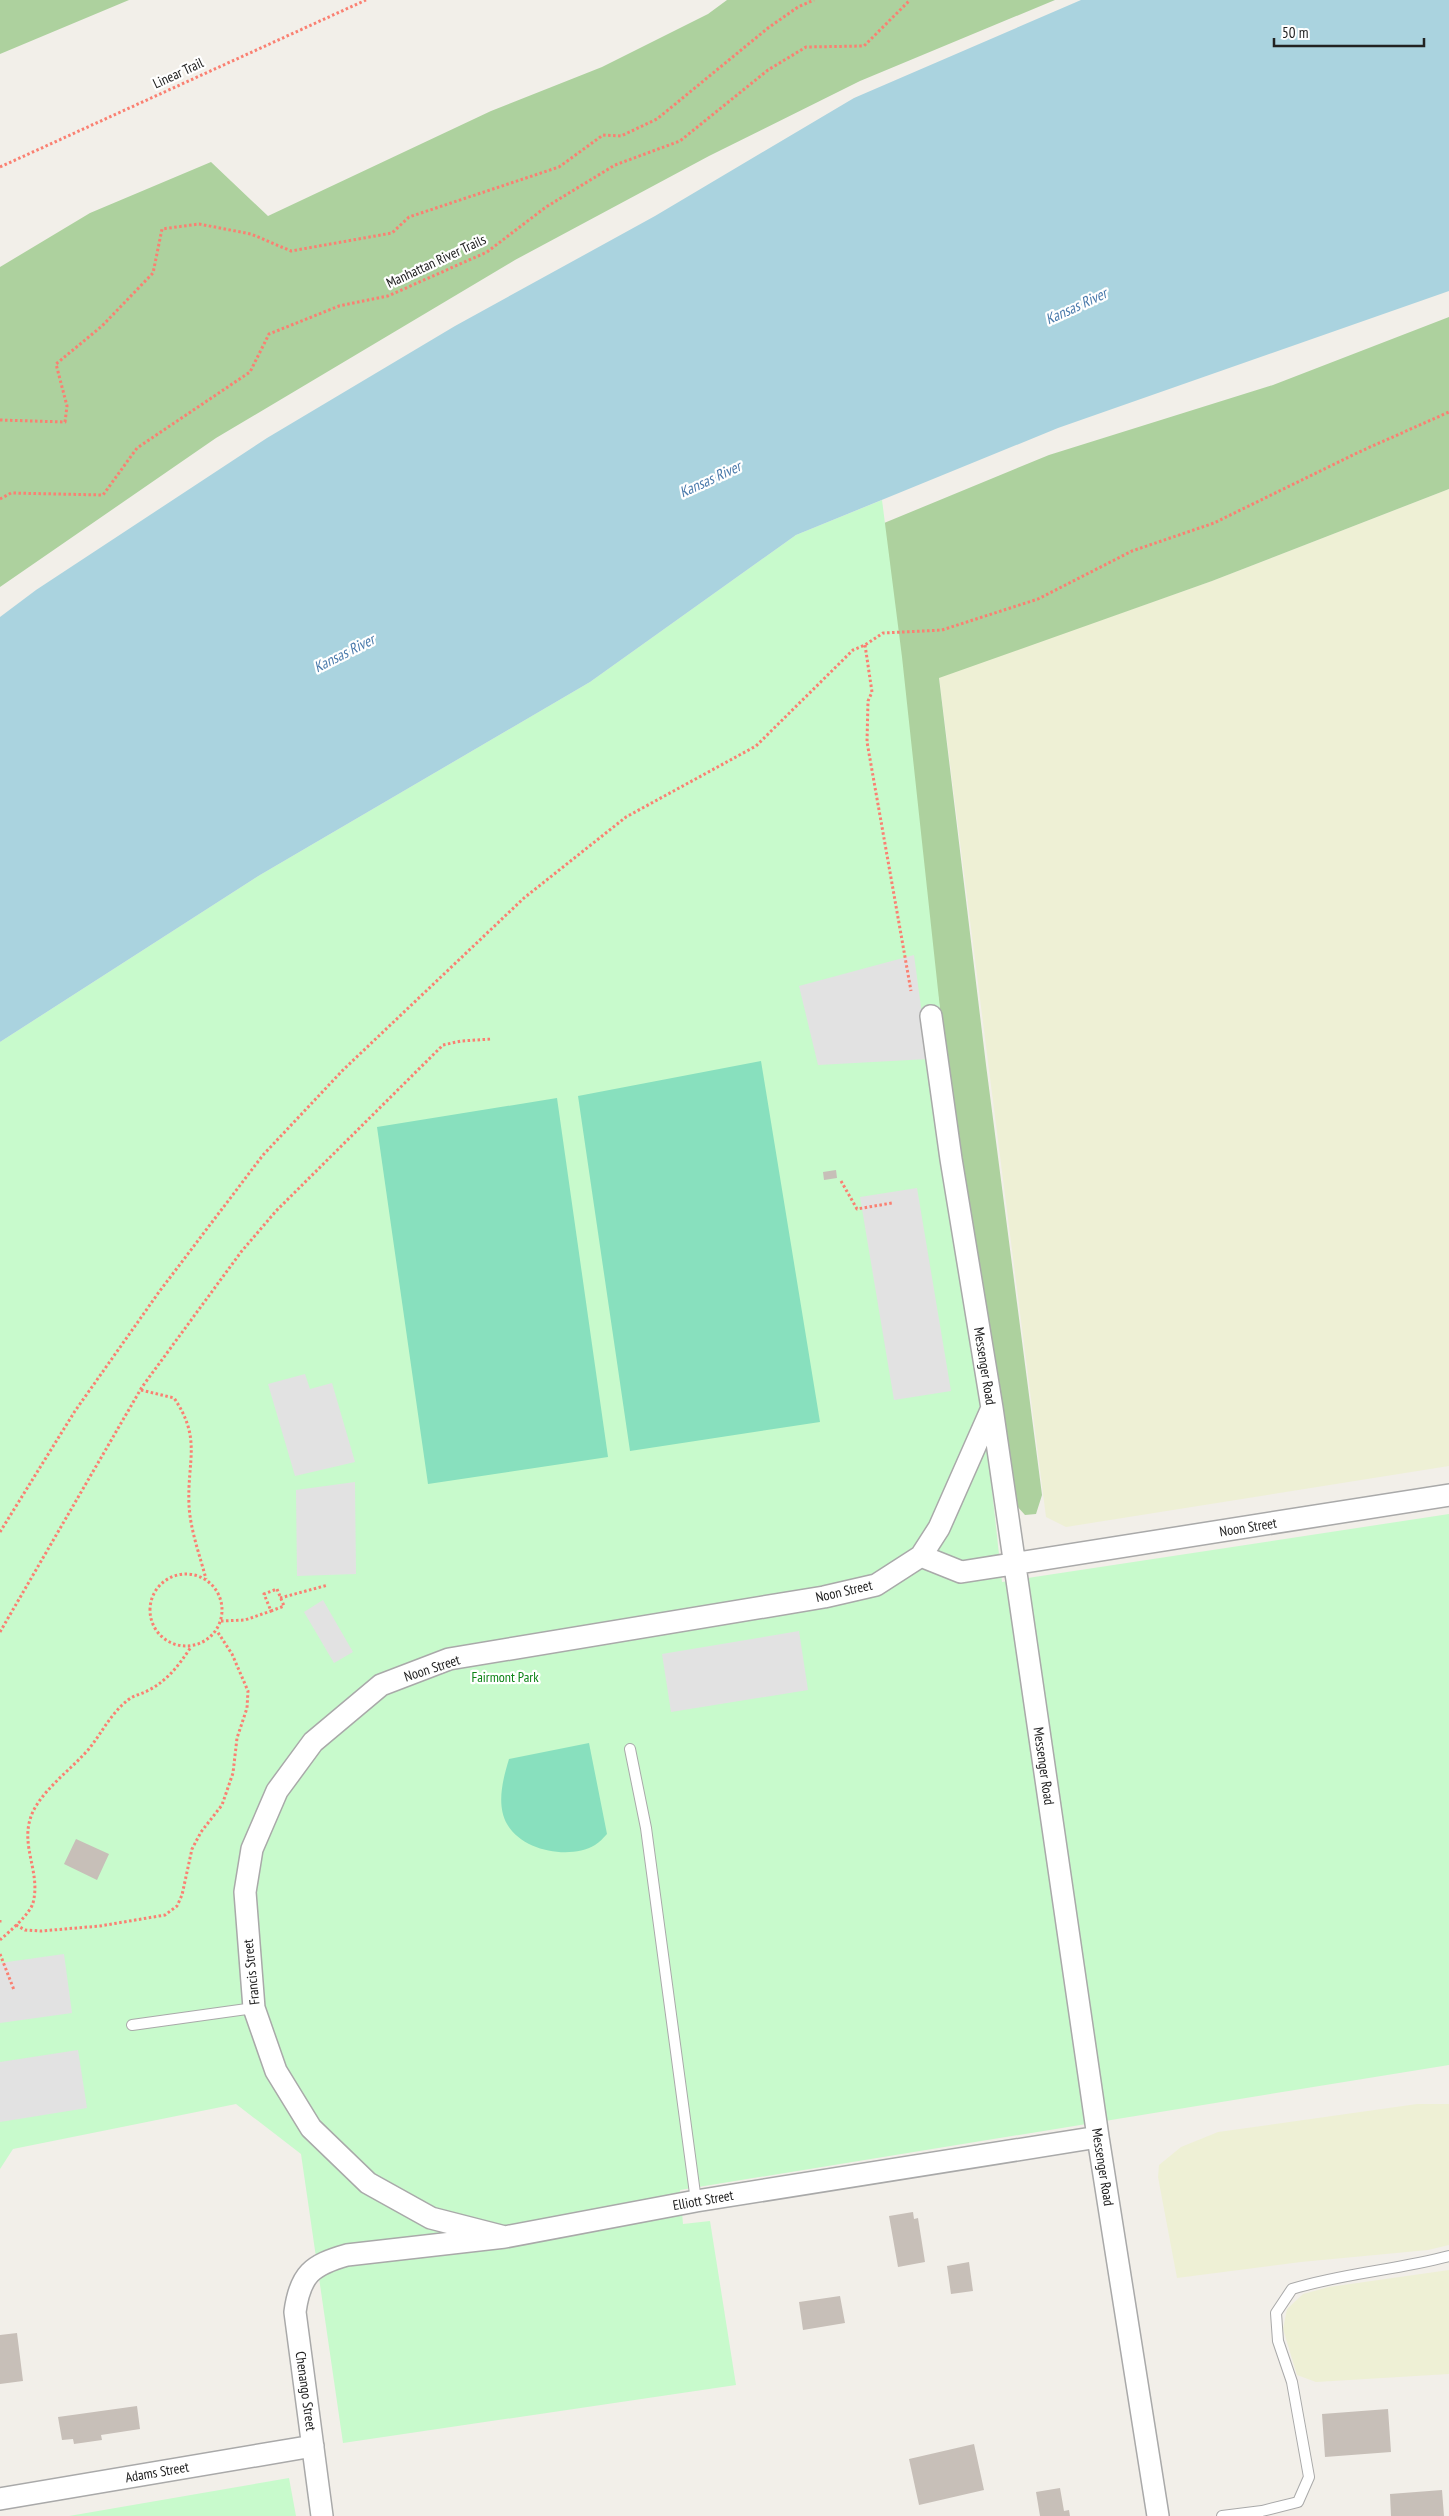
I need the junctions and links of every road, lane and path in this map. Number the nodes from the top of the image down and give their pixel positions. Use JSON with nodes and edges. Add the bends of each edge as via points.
{"nodes":[{"id":1,"x":366,"y":0,"type":"edge"},
{"id":2,"x":814,"y":0,"type":"edge"},
{"id":3,"x":910,"y":0,"type":"edge"},
{"id":4,"x":0,"y":166,"type":"edge"},
{"id":5,"x":1449,"y":412,"type":"edge"},
{"id":6,"x":0,"y":420,"type":"edge"},
{"id":7,"x":0,"y":499,"type":"edge"},
{"id":8,"x":865,"y":645,"type":"junction"},
{"id":9,"x":910,"y":991,"type":"dead end"},
{"id":10,"x":931,"y":1016,"type":"dead end"},
{"id":11,"x":492,"y":1039,"type":"dead end"},
{"id":12,"x":840,"y":1181,"type":"dead end"},
{"id":13,"x":892,"y":1204,"type":"dead end"},
{"id":14,"x":141,"y":1390,"type":"junction"},
{"id":15,"x":992,"y":1408,"type":"junction"},
{"id":16,"x":1449,"y":1495,"type":"edge"},
{"id":17,"x":0,"y":1532,"type":"edge"},
{"id":18,"x":921,"y":1556,"type":"junction"},
{"id":19,"x":1014,"y":1564,"type":"junction"},
{"id":20,"x":206,"y":1580,"type":"junction"},
{"id":21,"x":328,"y":1585,"type":"dead end"},
{"id":22,"x":280,"y":1598,"type":"junction"},
{"id":23,"x":271,"y":1611,"type":"junction"},
{"id":24,"x":221,"y":1621,"type":"junction"},
{"id":25,"x":216,"y":1631,"type":"junction"},
{"id":26,"x":0,"y":1632,"type":"edge"},
{"id":27,"x":190,"y":1647,"type":"junction"},
{"id":28,"x":382,"y":1685,"type":"joint"},
{"id":29,"x":630,"y":1749,"type":"dead end"},
{"id":30,"x":0,"y":1920,"type":"edge"},
{"id":31,"x":0,"y":1925,"type":"edge"},
{"id":32,"x":16,"y":1925,"type":"junction"},
{"id":33,"x":0,"y":1940,"type":"edge"},
{"id":34,"x":0,"y":1954,"type":"edge"},
{"id":35,"x":14,"y":1990,"type":"dead end"},
{"id":36,"x":254,"y":2008,"type":"junction"},
{"id":37,"x":132,"y":2025,"type":"dead end"},
{"id":38,"x":1098,"y":2137,"type":"junction"},
{"id":39,"x":696,"y":2201,"type":"junction"},
{"id":40,"x":505,"y":2237,"type":"junction"},
{"id":41,"x":1449,"y":2256,"type":"edge"},
{"id":42,"x":311,"y":2270,"type":"joint"},
{"id":43,"x":313,"y":2446,"type":"junction"},
{"id":44,"x":0,"y":2499,"type":"edge"},
{"id":45,"x":322,"y":2516,"type":"edge"},
{"id":46,"x":1158,"y":2516,"type":"edge"},
{"id":47,"x":1222,"y":2516,"type":"edge"}],
"edges":[{"from":1,"to":4,"type":"path","name":"Linear Trail"},
{"from":2,"to":6,"type":"path","via":[[768,28],[657,119],[621,136],[603,135],[559,167],[410,217],[392,233],[291,251],[252,234],[199,224],[162,229],[153,273],[102,326],[56,364],[67,406],[65,422]]},
{"from":3,"to":7,"type":"path","name":"Manhattan River Trails","via":[[864,46],[806,47],[768,70],[680,141],[615,165],[546,207],[487,252],[388,296],[339,306],[269,334],[250,372],[137,448],[103,495],[11,493]]},
{"from":5,"to":8,"type":"path","via":[[1214,523],[1132,551],[1038,599],[942,630],[883,633]]},
{"from":8,"to":9,"type":"path","via":[[872,692],[868,702],[867,742]]},
{"from":8,"to":17,"type":"path","via":[[853,650],[756,746],[626,817],[524,898],[343,1070],[263,1155],[159,1292],[75,1411]]},
{"from":10,"to":15,"type":"street","name":"Messenger Road"},
{"from":11,"to":14,"type":"path","via":[[443,1045],[337,1149],[241,1252]]},
{"from":12,"to":13,"type":"path","via":[[857,1209]]},
{"from":14,"to":20,"type":"path","via":[[174,1398],[190,1431],[193,1451],[189,1506]]},
{"from":14,"to":26,"type":"path"},
{"from":15,"to":18,"type":"street","via":[[939,1528]]},
{"from":15,"to":19,"type":"street","name":"Messenger Road"},
{"from":16,"to":19,"type":"street","name":"Noon Street"},
{"from":18,"to":19,"type":"street","name":"Noon Street","via":[[961,1572]]},
{"from":18,"to":28,"type":"street","name":"Noon Street","via":[[876,1585],[824,1597],[449,1659]]},
{"from":19,"to":38,"type":"street","name":"Messenger Road"},
{"from":20,"to":24,"type":"path","via":[[222,1602]]},
{"from":20,"to":27,"type":"path","via":[[188,1574],[170,1578],[162,1583],[151,1599],[149,1610],[155,1630],[170,1644]]},
{"from":21,"to":22,"type":"path"},
{"from":22,"to":23,"type":"path","via":[[284,1606]]},
{"from":22,"to":23,"type":"path","via":[[277,1589],[264,1594]]},
{"from":23,"to":24,"type":"path","via":[[245,1620]]},
{"from":24,"to":25,"type":"path"},
{"from":25,"to":27,"type":"path","via":[[210,1638]]},
{"from":25,"to":32,"type":"path","via":[[232,1654],[248,1691],[247,1708],[237,1738],[233,1773],[222,1805],[192,1848],[177,1906],[165,1915],[100,1926],[41,1931],[25,1930]]},
{"from":27,"to":32,"type":"path","via":[[167,1679],[130,1698],[115,1712],[89,1748],[44,1794],[35,1808],[28,1826],[27,1844],[35,1886],[32,1905]]},
{"from":28,"to":36,"type":"street","name":"Francis Street","via":[[313,1742],[277,1791],[255,1842],[245,1892]]},
{"from":29,"to":39,"type":"lane","via":[[646,1828]]},
{"from":30,"to":31,"type":"path"},
{"from":32,"to":33,"type":"path"},
{"from":34,"to":35,"type":"path"},
{"from":36,"to":37,"type":"lane"},
{"from":36,"to":40,"type":"street","name":"Francis Street","via":[[276,2071],[311,2128],[368,2183],[431,2218]]},
{"from":38,"to":39,"type":"street","name":"Elliott Street"},
{"from":38,"to":46,"type":"street","name":"Messenger Road"},
{"from":39,"to":40,"type":"street","name":"Elliott Street"},
{"from":40,"to":42,"type":"street","name":"Elliott Street","via":[[348,2255],[324,2262]]},
{"from":41,"to":47,"type":"lane","via":[[1425,2263],[1326,2278],[1292,2289],[1276,2313],[1278,2341],[1292,2382],[1309,2477],[1298,2502]]},
{"from":42,"to":43,"type":"street","name":"Chenango Street","via":[[298,2290],[295,2312]]},
{"from":43,"to":44,"type":"street","name":"Adams Street"},
{"from":43,"to":45,"type":"street","name":"Chenango Street"}]}
